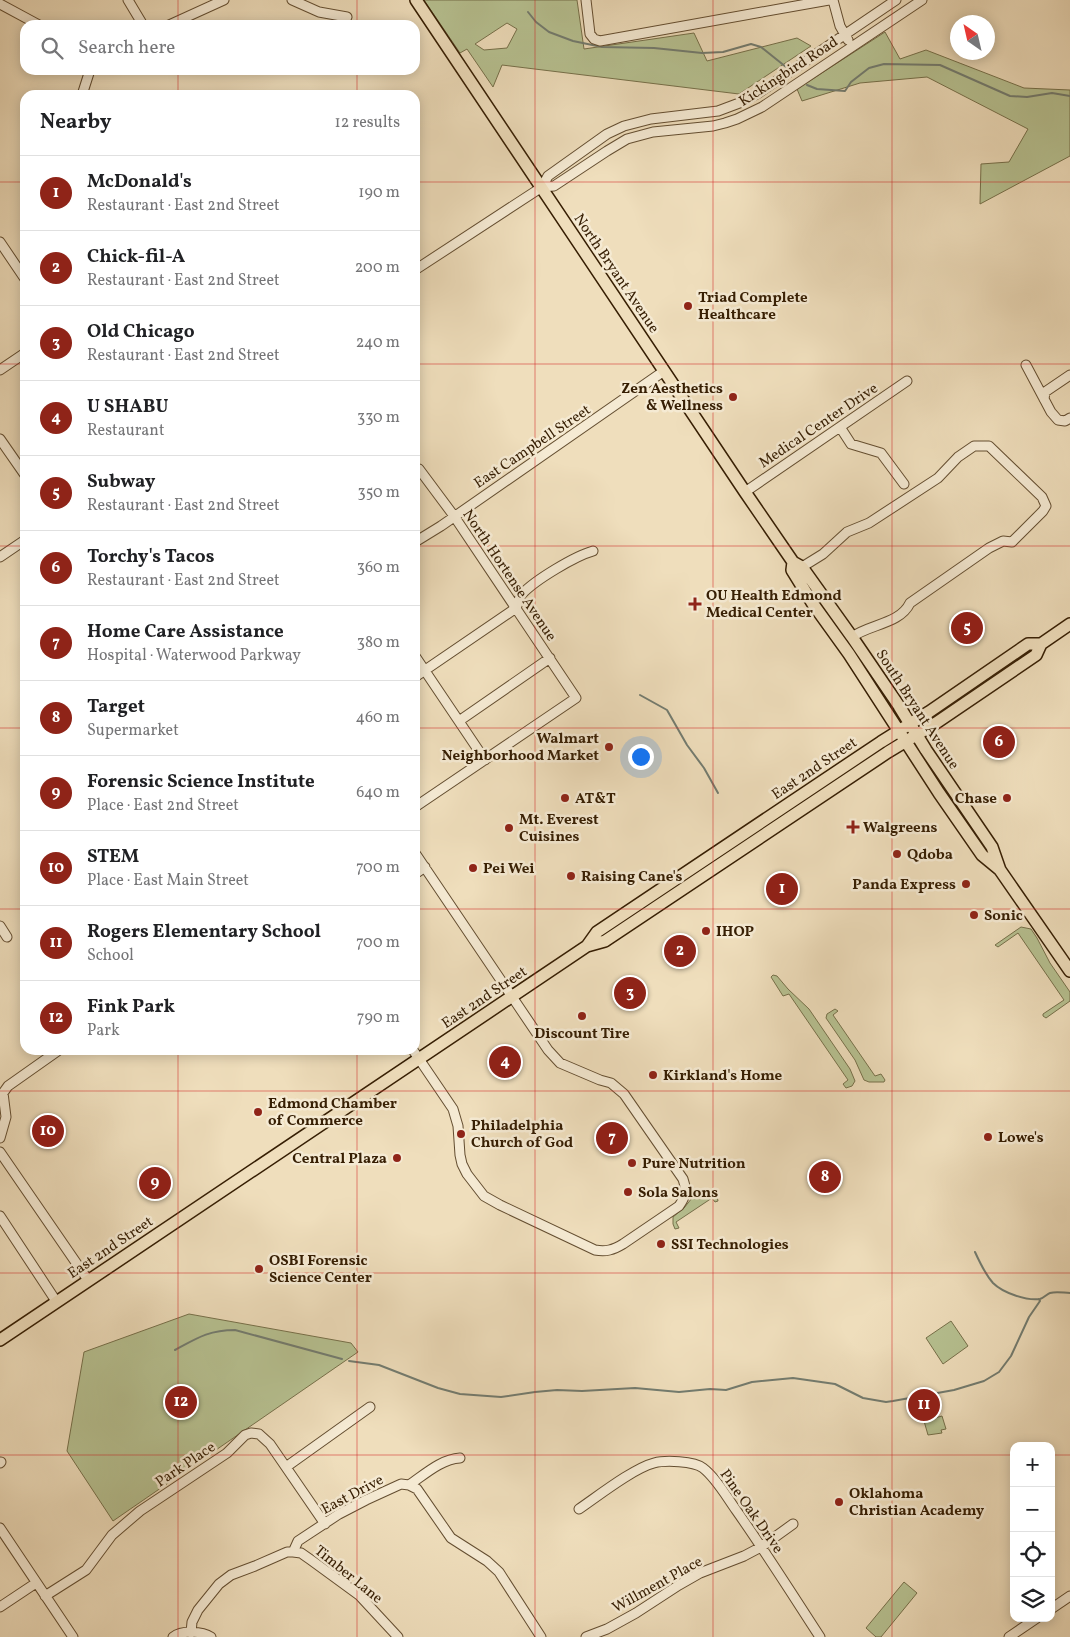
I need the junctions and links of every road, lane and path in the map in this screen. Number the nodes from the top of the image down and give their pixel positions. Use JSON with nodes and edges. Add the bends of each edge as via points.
{"nodes":[{"id":1,"x":128,"y":0,"type":"edge"},
{"id":2,"x":224,"y":0,"type":"edge"},
{"id":3,"x":292,"y":0,"type":"edge"},
{"id":4,"x":416,"y":0,"type":"edge"},
{"id":5,"x":586,"y":0,"type":"edge"},
{"id":6,"x":831,"y":0,"type":"edge"},
{"id":7,"x":898,"y":0,"type":"edge"},
{"id":8,"x":922,"y":0,"type":"edge"},
{"id":9,"x":0,"y":4,"type":"edge"},
{"id":10,"x":906,"y":9,"type":"junction"},
{"id":11,"x":348,"y":17,"type":"dead end"},
{"id":12,"x":30,"y":20,"type":"edge"},
{"id":13,"x":140,"y":20,"type":"edge"},
{"id":14,"x":179,"y":20,"type":"edge"},
{"id":15,"x":845,"y":35,"type":"junction"},
{"id":16,"x":853,"y":46,"type":"junction"},
{"id":17,"x":88,"y":75,"type":"edge"},
{"id":18,"x":84,"y":90,"type":"edge"},
{"id":19,"x":542,"y":187,"type":"junction"},
{"id":20,"x":0,"y":242,"type":"edge"},
{"id":21,"x":420,"y":267,"type":"edge"},
{"id":22,"x":20,"y":272,"type":"edge"},
{"id":23,"x":20,"y":356,"type":"edge"},
{"id":24,"x":1026,"y":365,"type":"dead end"},
{"id":25,"x":0,"y":370,"type":"edge"},
{"id":26,"x":664,"y":371,"type":"junction"},
{"id":27,"x":1070,"y":375,"type":"edge"},
{"id":28,"x":907,"y":381,"type":"dead end"},
{"id":29,"x":1044,"y":399,"type":"junction"},
{"id":30,"x":1070,"y":418,"type":"edge"},
{"id":31,"x":840,"y":427,"type":"junction"},
{"id":32,"x":0,"y":439,"type":"edge"},
{"id":33,"x":20,"y":468,"type":"edge"},
{"id":34,"x":420,"y":474,"type":"edge"},
{"id":35,"x":904,"y":484,"type":"dead end"},
{"id":36,"x":744,"y":492,"type":"junction"},
{"id":37,"x":454,"y":516,"type":"junction"},
{"id":38,"x":420,"y":539,"type":"edge"},
{"id":39,"x":20,"y":543,"type":"edge"},
{"id":40,"x":593,"y":551,"type":"dead end"},
{"id":41,"x":0,"y":557,"type":"edge"},
{"id":42,"x":797,"y":565,"type":"junction"},
{"id":43,"x":516,"y":608,"type":"junction"},
{"id":44,"x":1070,"y":624,"type":"edge"},
{"id":45,"x":852,"y":637,"type":"junction"},
{"id":46,"x":1041,"y":644,"type":"junction"},
{"id":47,"x":550,"y":658,"type":"junction"},
{"id":48,"x":420,"y":663,"type":"edge"},
{"id":49,"x":425,"y":670,"type":"junction"},
{"id":50,"x":420,"y":674,"type":"edge"},
{"id":51,"x":459,"y":721,"type":"junction"},
{"id":52,"x":910,"y":724,"type":"junction"},
{"id":53,"x":899,"y":731,"type":"junction"},
{"id":54,"x":917,"y":735,"type":"junction"},
{"id":55,"x":906,"y":742,"type":"junction"},
{"id":56,"x":485,"y":760,"type":"junction"},
{"id":57,"x":420,"y":804,"type":"edge"},
{"id":58,"x":786,"y":805,"type":"junction"},
{"id":59,"x":779,"y":826,"type":"junction"},
{"id":60,"x":420,"y":860,"type":"edge"},
{"id":61,"x":425,"y":867,"type":"junction"},
{"id":62,"x":420,"y":870,"type":"edge"},
{"id":63,"x":1000,"y":870,"type":"junction"},
{"id":64,"x":656,"y":893,"type":"junction"},
{"id":65,"x":631,"y":923,"type":"junction"},
{"id":66,"x":0,"y":926,"type":"edge"},
{"id":67,"x":7,"y":937,"type":"dead end"},
{"id":68,"x":587,"y":946,"type":"junction"},
{"id":69,"x":1070,"y":971,"type":"edge"},
{"id":70,"x":512,"y":996,"type":"junction"},
{"id":71,"x":420,"y":1052,"type":"edge"},
{"id":72,"x":52,"y":1055,"type":"edge"},
{"id":73,"x":415,"y":1055,"type":"edge"},
{"id":74,"x":417,"y":1055,"type":"edge"},
{"id":75,"x":0,"y":1138,"type":"edge"},
{"id":76,"x":0,"y":1152,"type":"edge"},
{"id":77,"x":0,"y":1216,"type":"edge"},
{"id":78,"x":88,"y":1280,"type":"junction"},
{"id":79,"x":56,"y":1301,"type":"junction"},
{"id":80,"x":0,"y":1340,"type":"edge"},
{"id":81,"x":370,"y":1407,"type":"dead end"},
{"id":82,"x":460,"y":1458,"type":"dead end"},
{"id":83,"x":286,"y":1467,"type":"junction"},
{"id":84,"x":409,"y":1485,"type":"junction"},
{"id":85,"x":579,"y":1509,"type":"dead end"},
{"id":86,"x":325,"y":1524,"type":"junction"},
{"id":87,"x":793,"y":1524,"type":"dead end"},
{"id":88,"x":0,"y":1528,"type":"edge"},
{"id":89,"x":761,"y":1547,"type":"junction"},
{"id":90,"x":294,"y":1552,"type":"junction"},
{"id":91,"x":36,"y":1583,"type":"junction"},
{"id":92,"x":45,"y":1596,"type":"junction"},
{"id":93,"x":1070,"y":1596,"type":"edge"},
{"id":94,"x":1055,"y":1606,"type":"edge"},
{"id":95,"x":0,"y":1607,"type":"edge"},
{"id":96,"x":1031,"y":1622,"type":"edge"},
{"id":97,"x":191,"y":1633,"type":"junction"},
{"id":98,"x":609,"y":1633,"type":"edge"},
{"id":99,"x":73,"y":1637,"type":"edge"},
{"id":100,"x":173,"y":1637,"type":"edge"},
{"id":101,"x":212,"y":1637,"type":"edge"},
{"id":102,"x":398,"y":1637,"type":"edge"},
{"id":103,"x":541,"y":1637,"type":"edge"},
{"id":104,"x":586,"y":1637,"type":"edge"},
{"id":105,"x":820,"y":1637,"type":"edge"},
{"id":106,"x":1009,"y":1637,"type":"edge"}],
"edges":[{"from":1,"to":13,"type":"street"},
{"from":2,"to":14,"type":"street"},
{"from":3,"to":11,"type":"street","via":[[319,12]]},
{"from":4,"to":19,"type":"main road","name":"North Bryant Avenue"},
{"from":5,"to":6,"type":"street","via":[[590,34],[600,41]]},
{"from":6,"to":15,"type":"street"},
{"from":7,"to":10,"type":"street"},
{"from":7,"to":15,"type":"street","name":"Kickingbird Road"},
{"from":8,"to":10,"type":"street","name":"Kickingbird Road"},
{"from":9,"to":12,"type":"street"},
{"from":10,"to":16,"type":"street","name":"Kickingbird Road"},
{"from":15,"to":16,"type":"street"},
{"from":15,"to":19,"type":"street","name":"Kickingbird Road","via":[[742,102],[718,111],[638,122],[607,134],[548,176]]},
{"from":16,"to":19,"type":"street","name":"Kickingbird Road","via":[[737,120],[627,139],[554,186]]},
{"from":17,"to":18,"type":"street"},
{"from":19,"to":21,"type":"street"},
{"from":19,"to":26,"type":"main road","name":"North Bryant Avenue"},
{"from":20,"to":22,"type":"street"},
{"from":23,"to":25,"type":"street"},
{"from":24,"to":29,"type":"street"},
{"from":26,"to":36,"type":"main road","name":"North Bryant Avenue"},
{"from":26,"to":37,"type":"street","name":"East Campbell Street"},
{"from":27,"to":29,"type":"street","via":[[1045,392]]},
{"from":28,"to":31,"type":"street","name":"Medical Center Drive"},
{"from":29,"to":30,"type":"street","via":[[1058,420]]},
{"from":31,"to":35,"type":"street","via":[[851,444],[881,453]]},
{"from":31,"to":36,"type":"street","name":"Medical Center Drive"},
{"from":32,"to":33,"type":"street"},
{"from":34,"to":37,"type":"street","name":"North Hortense Avenue"},
{"from":36,"to":42,"type":"main road","name":"North Bryant Avenue"},
{"from":37,"to":38,"type":"street","name":"East Campbell Street"},
{"from":37,"to":43,"type":"street","name":"North Hortense Avenue"},
{"from":39,"to":41,"type":"street"},
{"from":40,"to":43,"type":"street","via":[[556,569],[520,595]]},
{"from":42,"to":45,"type":"main road","name":"South Bryant Avenue"},
{"from":42,"to":45,"type":"street","via":[[823,554],[847,532],[869,523],[938,478],[958,457],[977,445],[989,446],[1042,497],[1046,506],[1043,511],[1012,542],[1003,541],[989,548],[910,603],[902,615]]},
{"from":42,"to":53,"type":"main road","via":[[792,570]]},
{"from":43,"to":47,"type":"street","name":"North Hortense Avenue"},
{"from":43,"to":49,"type":"street"},
{"from":44,"to":46,"type":"main road","name":"East 2nd Street"},
{"from":45,"to":52,"type":"main road","name":"South Bryant Avenue"},
{"from":46,"to":52,"type":"main road","name":"East 2nd Street","via":[[1028,644]]},
{"from":46,"to":54,"type":"main road","name":"East 2nd Street","via":[[1036,654]]},
{"from":47,"to":51,"type":"street"},
{"from":47,"to":56,"type":"street","name":"North Hortense Avenue","via":[[576,698]]},
{"from":48,"to":49,"type":"street"},
{"from":49,"to":50,"type":"street"},
{"from":49,"to":51,"type":"street"},
{"from":51,"to":56,"type":"street"},
{"from":52,"to":53,"type":"main road","name":"East 2nd Street"},
{"from":52,"to":54,"type":"main road","name":"South Bryant Avenue"},
{"from":53,"to":55,"type":"main road"},
{"from":53,"to":58,"type":"main road","name":"East 2nd Street"},
{"from":54,"to":55,"type":"main road","name":"East 2nd Street"},
{"from":54,"to":63,"type":"main road","name":"South Bryant Avenue","via":[[992,847]]},
{"from":55,"to":59,"type":"main road","name":"East 2nd Street"},
{"from":55,"to":63,"type":"main road","via":[[973,842]]},
{"from":56,"to":57,"type":"street"},
{"from":58,"to":59,"type":"main road"},
{"from":58,"to":64,"type":"main road","name":"East 2nd Street"},
{"from":59,"to":65,"type":"main road","name":"East 2nd Street"},
{"from":60,"to":61,"type":"street"},
{"from":61,"to":62,"type":"street"},
{"from":61,"to":70,"type":"street"},
{"from":63,"to":69,"type":"main road","name":"South Bryant Avenue"},
{"from":64,"to":65,"type":"main road","via":[[655,899]]},
{"from":64,"to":68,"type":"main road","name":"East 2nd Street","via":[[597,932]]},
{"from":65,"to":68,"type":"main road","name":"East 2nd Street","via":[[604,941]]},
{"from":66,"to":67,"type":"street"},
{"from":68,"to":70,"type":"main road","name":"East 2nd Street"},
{"from":70,"to":71,"type":"main road","name":"East 2nd Street"},
{"from":70,"to":74,"type":"street","via":[[560,1063],[611,1083],[624,1094],[682,1179],[686,1191],[679,1206],[623,1244],[614,1249],[595,1250],[484,1196],[468,1174],[460,1155],[453,1109]]},
{"from":72,"to":75,"type":"street","via":[[3,1093],[6,1117]]},
{"from":73,"to":78,"type":"main road","name":"East 2nd Street"},
{"from":76,"to":78,"type":"street"},
{"from":77,"to":79,"type":"street"},
{"from":78,"to":79,"type":"main road","name":"East 2nd Street"},
{"from":79,"to":80,"type":"main road","name":"East 2nd Street"},
{"from":81,"to":83,"type":"street"},
{"from":82,"to":84,"type":"street","via":[[443,1462]]},
{"from":83,"to":86,"type":"street","name":"Park Place"},
{"from":83,"to":92,"type":"street","name":"Park Place","via":[[264,1438],[258,1434],[245,1435],[227,1453],[140,1511],[112,1535],[80,1576]]},
{"from":84,"to":86,"type":"street","name":"East Drive","via":[[401,1484],[389,1489]]},
{"from":84,"to":103,"type":"street","via":[[417,1489],[451,1538],[499,1572]]},
{"from":85,"to":89,"type":"street","name":"Pine Oak Drive","via":[[653,1463],[701,1466]]},
{"from":86,"to":90,"type":"street","name":"East Drive","via":[[298,1541]]},
{"from":87,"to":89,"type":"street","name":"Willment Place"},
{"from":88,"to":91,"type":"street"},
{"from":89,"to":98,"type":"street","name":"Willment Place","via":[[700,1573]]},
{"from":89,"to":105,"type":"street","name":"Pine Oak Drive"},
{"from":90,"to":97,"type":"street","name":"Timber Lane","via":[[231,1575],[219,1584],[198,1610]]},
{"from":90,"to":102,"type":"street","name":"Timber Lane","via":[[301,1553],[358,1595]]},
{"from":91,"to":92,"type":"street"},
{"from":91,"to":95,"type":"street"},
{"from":92,"to":99,"type":"street"},
{"from":93,"to":94,"type":"street"},
{"from":96,"to":106,"type":"street"},
{"from":97,"to":100,"type":"street"},
{"from":97,"to":101,"type":"street"},
{"from":98,"to":104,"type":"street","name":"Willment Place"}]}
